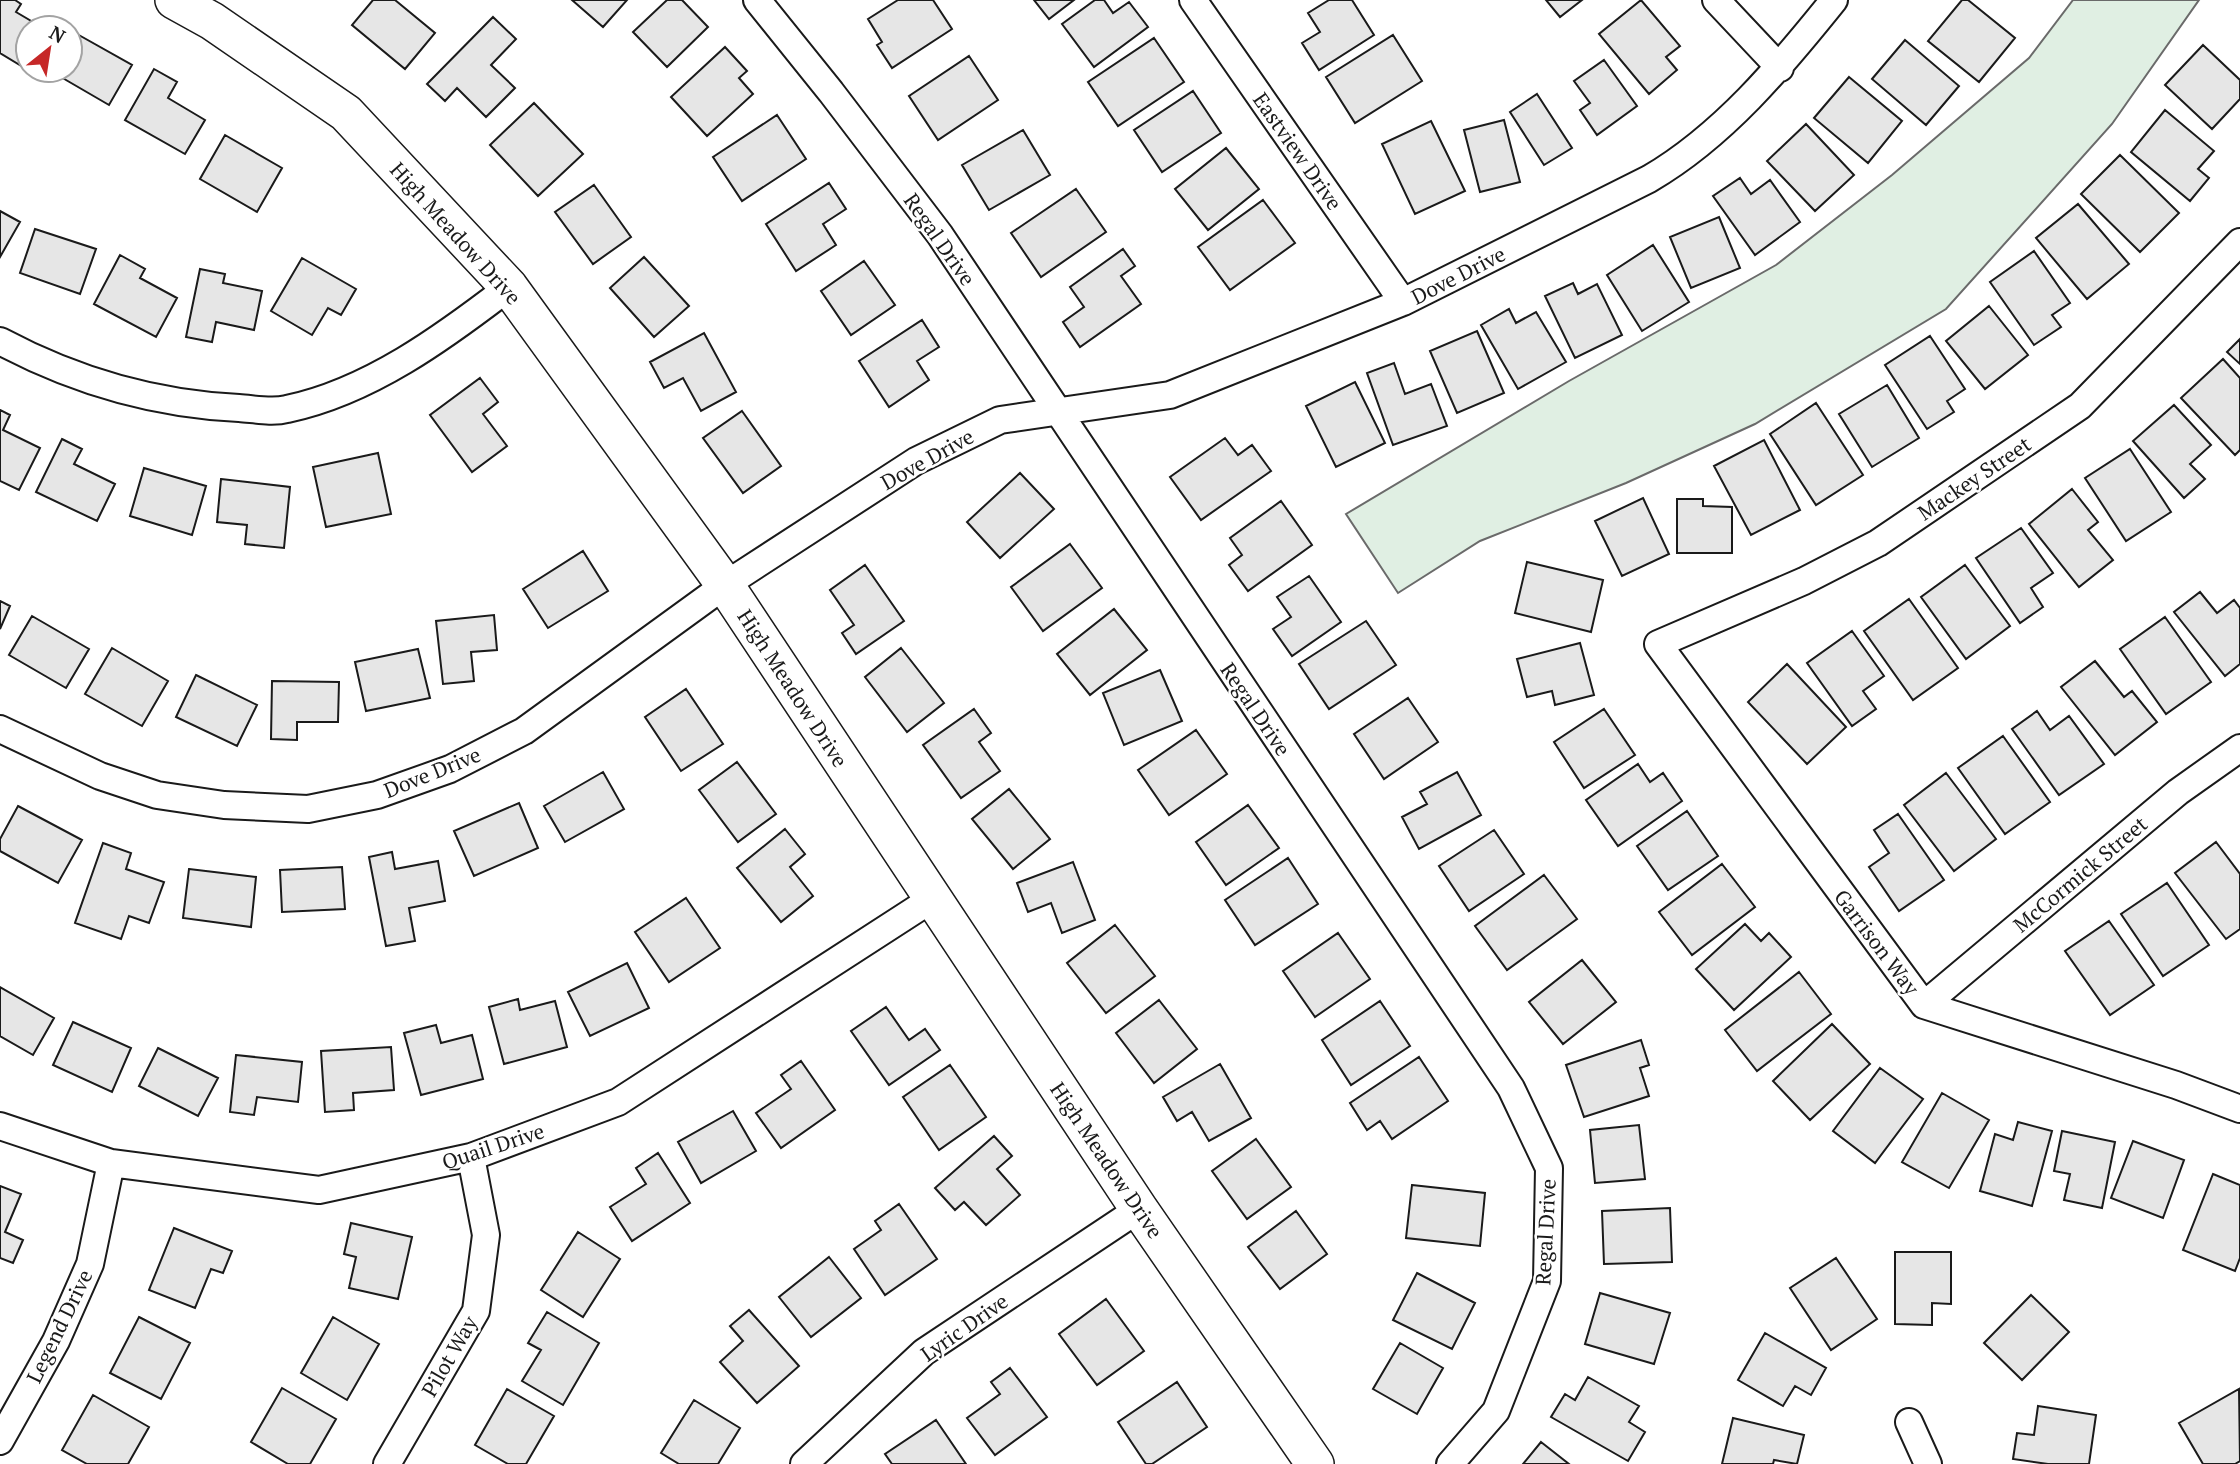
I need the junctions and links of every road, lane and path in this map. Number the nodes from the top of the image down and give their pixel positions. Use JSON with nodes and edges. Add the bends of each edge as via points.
{"nodes":[{"id":1,"x":174,"y":0,"type":"edge"},
{"id":2,"x":757,"y":0,"type":"edge"},
{"id":3,"x":1193,"y":0,"type":"edge"},
{"id":4,"x":1716,"y":0,"type":"edge"},
{"id":5,"x":1834,"y":0,"type":"edge"},
{"id":6,"x":1780,"y":68,"type":"junction"},
{"id":7,"x":2240,"y":242,"type":"edge"},
{"id":8,"x":509,"y":287,"type":"junction"},
{"id":9,"x":1403,"y":302,"type":"junction"},
{"id":10,"x":0,"y":341,"type":"edge"},
{"id":11,"x":1057,"y":412,"type":"junction"},
{"id":12,"x":725,"y":585,"type":"junction"},
{"id":13,"x":1658,"y":644,"type":"joint"},
{"id":14,"x":0,"y":729,"type":"edge"},
{"id":15,"x":2240,"y":748,"type":"edge"},
{"id":16,"x":932,"y":898,"type":"junction"},
{"id":17,"x":1924,"y":1005,"type":"junction"},
{"id":18,"x":2240,"y":1110,"type":"edge"},
{"id":19,"x":0,"y":1126,"type":"edge"},
{"id":20,"x":471,"y":1157,"type":"junction"},
{"id":21,"x":111,"y":1163,"type":"junction"},
{"id":22,"x":1139,"y":1209,"type":"junction"},
{"id":23,"x":1909,"y":1422,"type":"dead end"},
{"id":24,"x":0,"y":1441,"type":"edge"},
{"id":25,"x":387,"y":1464,"type":"edge"},
{"id":26,"x":804,"y":1464,"type":"edge"},
{"id":27,"x":1315,"y":1464,"type":"edge"},
{"id":28,"x":1450,"y":1464,"type":"edge"},
{"id":29,"x":1928,"y":1464,"type":"edge"}],
"edges":[{"from":1,"to":8,"type":"street","name":"High Meadow Drive","via":[[346,113]]},
{"from":2,"to":11,"type":"street","name":"Regal Drive","via":[[940,235]]},
{"from":3,"to":9,"type":"street","name":"Eastview Drive"},
{"from":4,"to":6,"type":"street"},
{"from":5,"to":6,"type":"street","name":"Dove Drive"},
{"from":6,"to":9,"type":"street","name":"Dove Drive","via":[[1682,160]]},
{"from":7,"to":13,"type":"street","name":"Mackey Street","via":[[2080,406],[1878,543],[1804,582]]},
{"from":8,"to":10,"type":"street","via":[[427,349],[333,395],[285,410],[189,406],[117,391]]},
{"from":8,"to":12,"type":"street","name":"High Meadow Drive"},
{"from":9,"to":11,"type":"street","name":"Dove Drive","via":[[1170,395]]},
{"from":11,"to":12,"type":"street","name":"Dove Drive","via":[[1000,420],[916,461]]},
{"from":11,"to":28,"type":"street","name":"Regal Drive","via":[[1511,1088],[1549,1168],[1547,1281],[1496,1411]]},
{"from":12,"to":14,"type":"street","name":"Dove Drive","via":[[524,731],[450,769],[377,795],[308,809],[224,805],[157,795],[100,776]]},
{"from":12,"to":16,"type":"street","name":"High Meadow Drive"},
{"from":13,"to":17,"type":"street","name":"Garrison Way"},
{"from":15,"to":17,"type":"street","name":"McCormick Street","via":[[2178,792]]},
{"from":16,"to":20,"type":"street","name":"Quail Drive","via":[[618,1102]]},
{"from":16,"to":22,"type":"street","name":"High Meadow Drive"},
{"from":17,"to":18,"type":"street","name":"Garrison Way","via":[[2176,1085]]},
{"from":19,"to":21,"type":"street","name":"Quail Drive"},
{"from":20,"to":21,"type":"street","name":"Quail Drive","via":[[318,1190]]},
{"from":20,"to":25,"type":"street","name":"Pilot Way","via":[[486,1235],[476,1311]]},
{"from":21,"to":24,"type":"street","name":"Legend Drive","via":[[90,1264],[56,1341]]},
{"from":22,"to":26,"type":"street","name":"Lyric Drive","via":[[924,1352]]},
{"from":22,"to":27,"type":"street","name":"High Meadow Drive"},
{"from":23,"to":29,"type":"street"}]}
